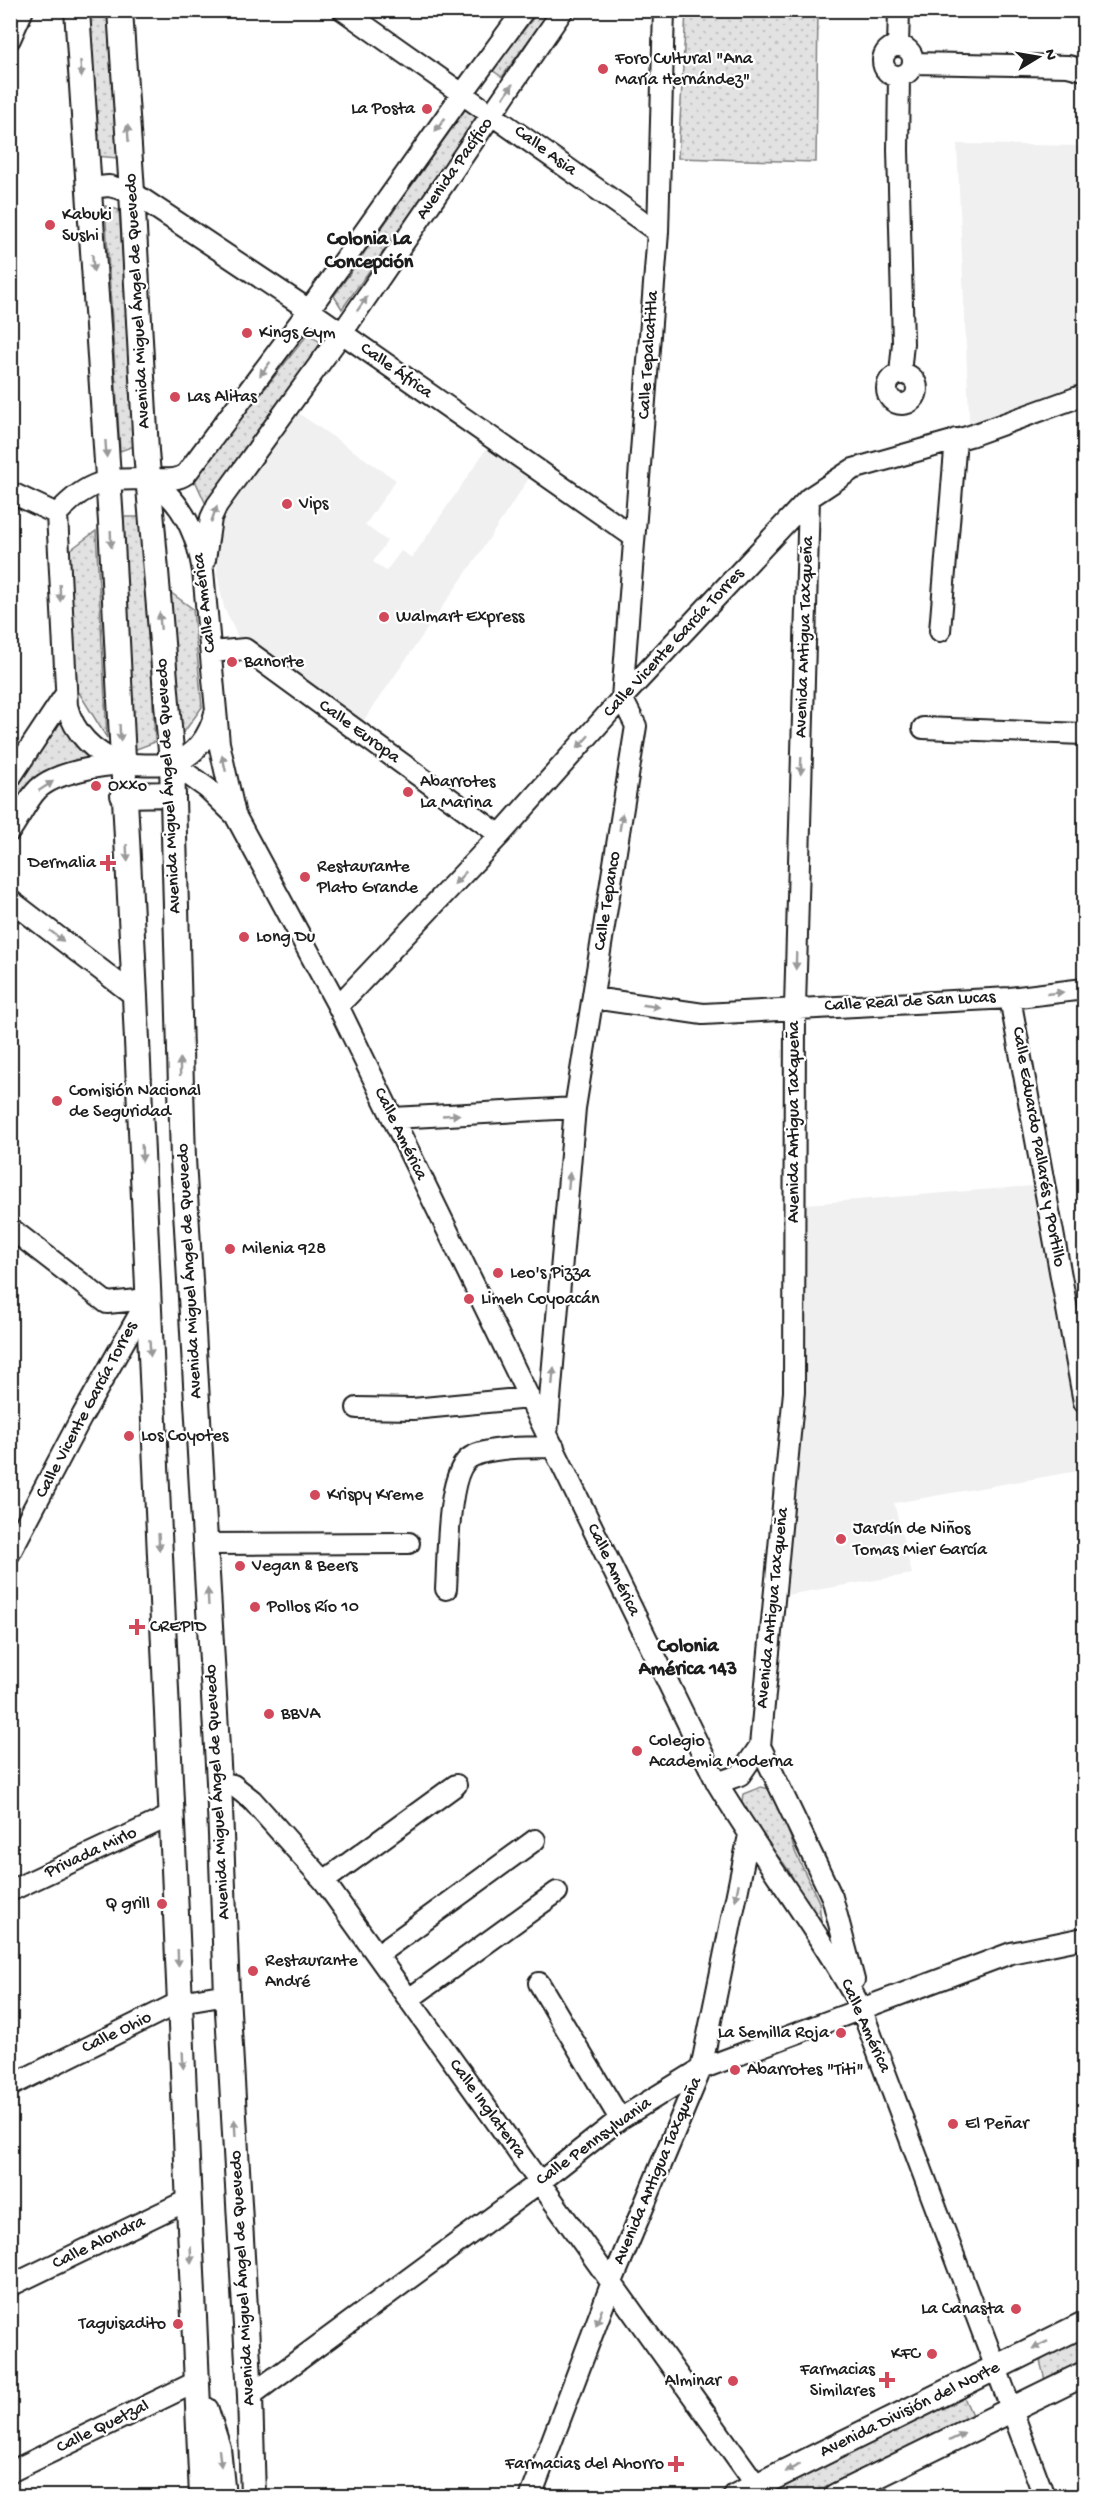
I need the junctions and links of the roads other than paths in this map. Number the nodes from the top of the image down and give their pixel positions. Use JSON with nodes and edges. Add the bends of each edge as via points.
{"nodes":[{"id":1,"x":22,"y":10,"type":"edge"},
{"id":2,"x":77,"y":10,"type":"edge"},
{"id":3,"x":120,"y":10,"type":"edge"},
{"id":4,"x":343,"y":10,"type":"edge"},
{"id":5,"x":524,"y":10,"type":"edge"},
{"id":6,"x":563,"y":10,"type":"edge"},
{"id":7,"x":664,"y":10,"type":"edge"},
{"id":8,"x":900,"y":10,"type":"edge"},
{"id":9,"x":10,"y":39,"type":"edge"},
{"id":10,"x":898,"y":46,"type":"junction"},
{"id":11,"x":906,"y":70,"type":"junction"},
{"id":12,"x":1084,"y":70,"type":"edge"},
{"id":13,"x":463,"y":93,"type":"junction"},
{"id":14,"x":493,"y":114,"type":"junction"},
{"id":15,"x":88,"y":188,"type":"junction"},
{"id":16,"x":132,"y":192,"type":"junction"},
{"id":17,"x":658,"y":232,"type":"junction"},
{"id":18,"x":309,"y":310,"type":"junction"},
{"id":19,"x":342,"y":333,"type":"junction"},
{"id":20,"x":900,"y":374,"type":"dead end"},
{"id":21,"x":1084,"y":395,"type":"edge"},
{"id":22,"x":956,"y":439,"type":"junction"},
{"id":23,"x":148,"y":479,"type":"junction"},
{"id":24,"x":108,"y":480,"type":"junction"},
{"id":25,"x":10,"y":492,"type":"edge"},
{"id":26,"x":809,"y":498,"type":"junction"},
{"id":27,"x":57,"y":514,"type":"junction"},
{"id":28,"x":634,"y":537,"type":"junction"},
{"id":29,"x":203,"y":572,"type":"junction"},
{"id":30,"x":940,"y":631,"type":"dead end"},
{"id":31,"x":211,"y":652,"type":"junction"},
{"id":32,"x":65,"y":694,"type":"junction"},
{"id":33,"x":622,"y":698,"type":"junction"},
{"id":34,"x":216,"y":711,"type":"junction"},
{"id":35,"x":923,"y":728,"type":"dead end"},
{"id":36,"x":1084,"y":734,"type":"edge"},
{"id":37,"x":172,"y":763,"type":"junction"},
{"id":38,"x":122,"y":764,"type":"junction"},
{"id":39,"x":10,"y":778,"type":"edge"},
{"id":40,"x":173,"y":794,"type":"junction"},
{"id":41,"x":123,"y":795,"type":"junction"},
{"id":42,"x":235,"y":815,"type":"junction"},
{"id":43,"x":10,"y":831,"type":"edge"},
{"id":44,"x":500,"y":835,"type":"junction"},
{"id":45,"x":10,"y":900,"type":"edge"},
{"id":46,"x":1084,"y":989,"type":"edge"},
{"id":47,"x":135,"y":996,"type":"junction"},
{"id":48,"x":593,"y":998,"type":"junction"},
{"id":49,"x":1010,"y":998,"type":"junction"},
{"id":50,"x":338,"y":1006,"type":"junction"},
{"id":51,"x":795,"y":1007,"type":"junction"},
{"id":52,"x":575,"y":1108,"type":"junction"},
{"id":53,"x":393,"y":1118,"type":"junction"},
{"id":54,"x":10,"y":1228,"type":"edge"},
{"id":55,"x":148,"y":1299,"type":"junction"},
{"id":56,"x":529,"y":1398,"type":"junction"},
{"id":57,"x":1084,"y":1401,"type":"edge"},
{"id":58,"x":357,"y":1408,"type":"dead end"},
{"id":59,"x":550,"y":1440,"type":"junction"},
{"id":60,"x":409,"y":1543,"type":"dead end"},
{"id":61,"x":205,"y":1544,"type":"junction"},
{"id":62,"x":10,"y":1553,"type":"edge"},
{"id":63,"x":446,"y":1589,"type":"dead end"},
{"id":64,"x":759,"y":1746,"type":"junction"},
{"id":65,"x":219,"y":1782,"type":"junction"},
{"id":66,"x":717,"y":1783,"type":"junction"},
{"id":67,"x":456,"y":1785,"type":"dead end"},
{"id":68,"x":172,"y":1815,"type":"junction"},
{"id":69,"x":749,"y":1835,"type":"junction"},
{"id":70,"x":535,"y":1840,"type":"dead end"},
{"id":71,"x":324,"y":1881,"type":"junction"},
{"id":72,"x":10,"y":1891,"type":"edge"},
{"id":73,"x":557,"y":1892,"type":"dead end"},
{"id":74,"x":1084,"y":1938,"type":"edge"},
{"id":75,"x":377,"y":1954,"type":"junction"},
{"id":76,"x":539,"y":1983,"type":"dead end"},
{"id":77,"x":227,"y":1994,"type":"junction"},
{"id":78,"x":409,"y":1999,"type":"junction"},
{"id":79,"x":180,"y":2002,"type":"junction"},
{"id":80,"x":861,"y":2008,"type":"junction"},
{"id":81,"x":701,"y":2069,"type":"junction"},
{"id":82,"x":10,"y":2086,"type":"edge"},
{"id":83,"x":620,"y":2119,"type":"junction"},
{"id":84,"x":540,"y":2182,"type":"junction"},
{"id":85,"x":188,"y":2200,"type":"junction"},
{"id":86,"x":612,"y":2282,"type":"junction"},
{"id":87,"x":10,"y":2286,"type":"edge"},
{"id":88,"x":1084,"y":2324,"type":"edge"},
{"id":89,"x":996,"y":2367,"type":"junction"},
{"id":90,"x":1084,"y":2374,"type":"edge"},
{"id":91,"x":196,"y":2382,"type":"junction"},
{"id":92,"x":250,"y":2396,"type":"junction"},
{"id":93,"x":1012,"y":2410,"type":"junction"},
{"id":94,"x":10,"y":2472,"type":"edge"},
{"id":95,"x":747,"y":2491,"type":"edge"},
{"id":96,"x":202,"y":2496,"type":"edge"},
{"id":97,"x":223,"y":2496,"type":"edge"},
{"id":98,"x":254,"y":2496,"type":"edge"},
{"id":99,"x":531,"y":2496,"type":"edge"},
{"id":100,"x":836,"y":2496,"type":"edge"},
{"id":101,"x":1044,"y":2496,"type":"edge"}],
"edges":[{"from":1,"to":9,"type":"street"},
{"from":2,"to":15,"type":"main road","one_way":true},
{"from":16,"to":3,"type":"main road","name":"Avenida Miguel Ángel de Quevedo","one_way":true},
{"from":4,"to":13,"type":"street","name":"Calle Asia"},
{"from":5,"to":13,"type":"street","name":"Avenida Pacífico"},
{"from":14,"to":6,"type":"street","name":"Avenida Pacífico","one_way":true},
{"from":7,"to":17,"type":"street","name":"Calle Tepalcatitla"},
{"from":8,"to":10,"type":"street"},
{"from":10,"to":11,"type":"street","via":[[908,50]]},
{"from":10,"to":11,"type":"street","via":[[886,53],[883,62],[887,71]]},
{"from":11,"to":12,"type":"street","via":[[1068,66]]},
{"from":11,"to":20,"type":"street","via":[[898,150],[903,342]]},
{"from":13,"to":14,"type":"street","name":"Calle Asia"},
{"from":13,"to":18,"type":"street","name":"Avenida Pacífico","one_way":true},
{"from":14,"to":17,"type":"street","name":"Calle Asia"},
{"from":19,"to":14,"type":"street","name":"Avenida Pacífico","one_way":true},
{"from":15,"to":16,"type":"street","name":"Calle África","via":[[109,186]]},
{"from":15,"to":24,"type":"main road","one_way":true},
{"from":16,"to":18,"type":"street","name":"Calle África"},
{"from":16,"to":23,"type":"main road","name":"Avenida Miguel Ángel de Quevedo"},
{"from":17,"to":28,"type":"street","name":"Calle Tepalcatitla"},
{"from":18,"to":19,"type":"street","name":"Calle África"},
{"from":18,"to":23,"type":"street","name":"Avenida Pacífico","one_way":true,"via":[[186,474],[173,479]]},
{"from":19,"to":28,"type":"street","name":"Calle África"},
{"from":29,"to":19,"type":"street","name":"Avenida Pacífico","one_way":true,"via":[[211,518],[217,505]]},
{"from":21,"to":22,"type":"street","name":"Calle Vicente García Torres"},
{"from":22,"to":26,"type":"street","name":"Calle Vicente García Torres","via":[[853,469]]},
{"from":22,"to":30,"type":"street"},
{"from":23,"to":24,"type":"street","name":"Avenida Pacífico"},
{"from":23,"to":29,"type":"street","name":"Calle América","via":[[162,487],[186,518],[197,542]]},
{"from":37,"to":23,"type":"main road","name":"Avenida Miguel Ángel de Quevedo","one_way":true},
{"from":24,"to":27,"type":"street","via":[[82,491]]},
{"from":24,"to":38,"type":"main road","one_way":true},
{"from":25,"to":27,"type":"street"},
{"from":26,"to":33,"type":"street","name":"Calle Vicente García Torres"},
{"from":26,"to":51,"type":"street","name":"Avenida Antigua Taxqueña","one_way":true},
{"from":27,"to":32,"type":"street","one_way":true},
{"from":28,"to":33,"type":"street","name":"Calle Tepalcatitla"},
{"from":29,"to":31,"type":"street","name":"Calle América"},
{"from":31,"to":34,"type":"street","name":"Calle América"},
{"from":31,"to":44,"type":"street","name":"Calle Europa","via":[[245,649]]},
{"from":32,"to":38,"type":"street","via":[[69,714],[82,736],[106,757]]},
{"from":32,"to":39,"type":"street"},
{"from":33,"to":44,"type":"street","name":"Calle Vicente García Torres","one_way":true},
{"from":48,"to":33,"type":"street","name":"Calle Tepanco","one_way":true,"via":[[636,726]]},
{"from":34,"to":37,"type":"street","name":"Calle América","via":[[201,744]]},
{"from":42,"to":34,"type":"street","name":"Calle América","one_way":true},
{"from":35,"to":36,"type":"street"},
{"from":37,"to":38,"type":"street"},
{"from":37,"to":40,"type":"main road","name":"Avenida Miguel Ángel de Quevedo"},
{"from":37,"to":42,"type":"street","name":"Calle América"},
{"from":38,"to":41,"type":"main road"},
{"from":43,"to":38,"type":"street","one_way":true,"via":[[38,789],[67,775]]},
{"from":40,"to":41,"type":"main road"},
{"from":61,"to":40,"type":"main road","name":"Avenida Miguel Ángel de Quevedo","one_way":true,"via":[[183,1159]]},
{"from":41,"to":47,"type":"main road","one_way":true},
{"from":42,"to":50,"type":"street","name":"Calle América"},
{"from":44,"to":50,"type":"street","name":"Calle Vicente García Torres","one_way":true},
{"from":45,"to":47,"type":"street","one_way":true},
{"from":49,"to":46,"type":"street","name":"Calle Real de San Lucas","one_way":true},
{"from":47,"to":55,"type":"main road","one_way":true},
{"from":48,"to":51,"type":"street","name":"Calle Real de San Lucas","one_way":true,"via":[[703,1014]]},
{"from":48,"to":52,"type":"street","name":"Calle Tepanco"},
{"from":49,"to":51,"type":"street","name":"Calle Real de San Lucas"},
{"from":49,"to":57,"type":"street","name":"Calle Eduardo Pallarés y Portillo"},
{"from":50,"to":53,"type":"street","name":"Calle América"},
{"from":51,"to":64,"type":"street","name":"Avenida Antigua Taxqueña","via":[[794,1392]]},
{"from":53,"to":52,"type":"street","one_way":true},
{"from":59,"to":52,"type":"street","name":"Calle Tepanco","one_way":true},
{"from":53,"to":56,"type":"street","name":"Calle América"},
{"from":54,"to":55,"type":"street","via":[[107,1303]]},
{"from":55,"to":62,"type":"street","name":"Calle Vicente García Torres"},
{"from":55,"to":68,"type":"main road","one_way":true},
{"from":56,"to":58,"type":"street","via":[[413,1409]]},
{"from":56,"to":59,"type":"street","name":"Calle América"},
{"from":59,"to":63,"type":"street","via":[[471,1456],[460,1466],[452,1506]]},
{"from":59,"to":66,"type":"street","name":"Calle América"},
{"from":60,"to":61,"type":"street"},
{"from":65,"to":61,"type":"main road","name":"Avenida Miguel Ángel de Quevedo","one_way":true},
{"from":64,"to":66,"type":"street","name":"Avenida Antigua Taxqueña","via":[[740,1775]]},
{"from":64,"to":80,"type":"street","via":[[832,1897]]},
{"from":65,"to":71,"type":"street","name":"Calle Inglaterra","via":[[233,1785],[252,1800]]},
{"from":65,"to":77,"type":"main road","name":"Avenida Miguel Ángel de Quevedo"},
{"from":66,"to":69,"type":"street","name":"Calle América"},
{"from":67,"to":71,"type":"street"},
{"from":68,"to":72,"type":"street","name":"Privada Mirlo"},
{"from":68,"to":79,"type":"main road","one_way":true},
{"from":69,"to":80,"type":"street","name":"Calle América","via":[[837,1964]]},
{"from":69,"to":81,"type":"street","name":"Avenida Antigua Taxqueña","one_way":true},
{"from":70,"to":75,"type":"street"},
{"from":71,"to":75,"type":"street","name":"Calle Inglaterra"},
{"from":73,"to":78,"type":"street"},
{"from":74,"to":80,"type":"street","name":"Calle Pennsylvania","via":[[1011,1953]]},
{"from":75,"to":78,"type":"street","name":"Calle Inglaterra"},
{"from":76,"to":83,"type":"street"},
{"from":77,"to":79,"type":"street","name":"Calle Ohio"},
{"from":92,"to":77,"type":"main road","name":"Avenida Miguel Ángel de Quevedo","one_way":true},
{"from":78,"to":84,"type":"street","name":"Calle Inglaterra"},
{"from":79,"to":82,"type":"street","name":"Calle Ohio"},
{"from":79,"to":85,"type":"main road","one_way":true},
{"from":80,"to":81,"type":"street","name":"Calle Pennsylvania"},
{"from":80,"to":89,"type":"street","name":"Calle América"},
{"from":81,"to":83,"type":"street","name":"Calle Pennsylvania"},
{"from":81,"to":86,"type":"street","name":"Avenida Antigua Taxqueña"},
{"from":83,"to":84,"type":"street","name":"Calle Pennsylvania"},
{"from":84,"to":86,"type":"street","name":"Calle Inglaterra"},
{"from":84,"to":92,"type":"street","name":"Calle Pennsylvania"},
{"from":85,"to":87,"type":"street","name":"Calle Alondra"},
{"from":85,"to":91,"type":"main road","one_way":true},
{"from":86,"to":95,"type":"street","name":"Calle Inglaterra"},
{"from":86,"to":99,"type":"street","name":"Avenida Antigua Taxqueña","one_way":true},
{"from":88,"to":89,"type":"main road","name":"Avenida División del Norte","one_way":true},
{"from":89,"to":93,"type":"street","name":"Calle América"},
{"from":89,"to":95,"type":"main road","name":"Avenida División del Norte","one_way":true},
{"from":90,"to":93,"type":"main road"},
{"from":91,"to":94,"type":"street","name":"Calle Quetzal"},
{"from":91,"to":96,"type":"main road"},
{"from":91,"to":97,"type":"main road","one_way":true,"via":[[218,2448]]},
{"from":92,"to":98,"type":"main road","name":"Avenida Miguel Ángel de Quevedo"},
{"from":100,"to":93,"type":"main road","one_way":true},
{"from":93,"to":101,"type":"street","name":"Calle América"}]}
